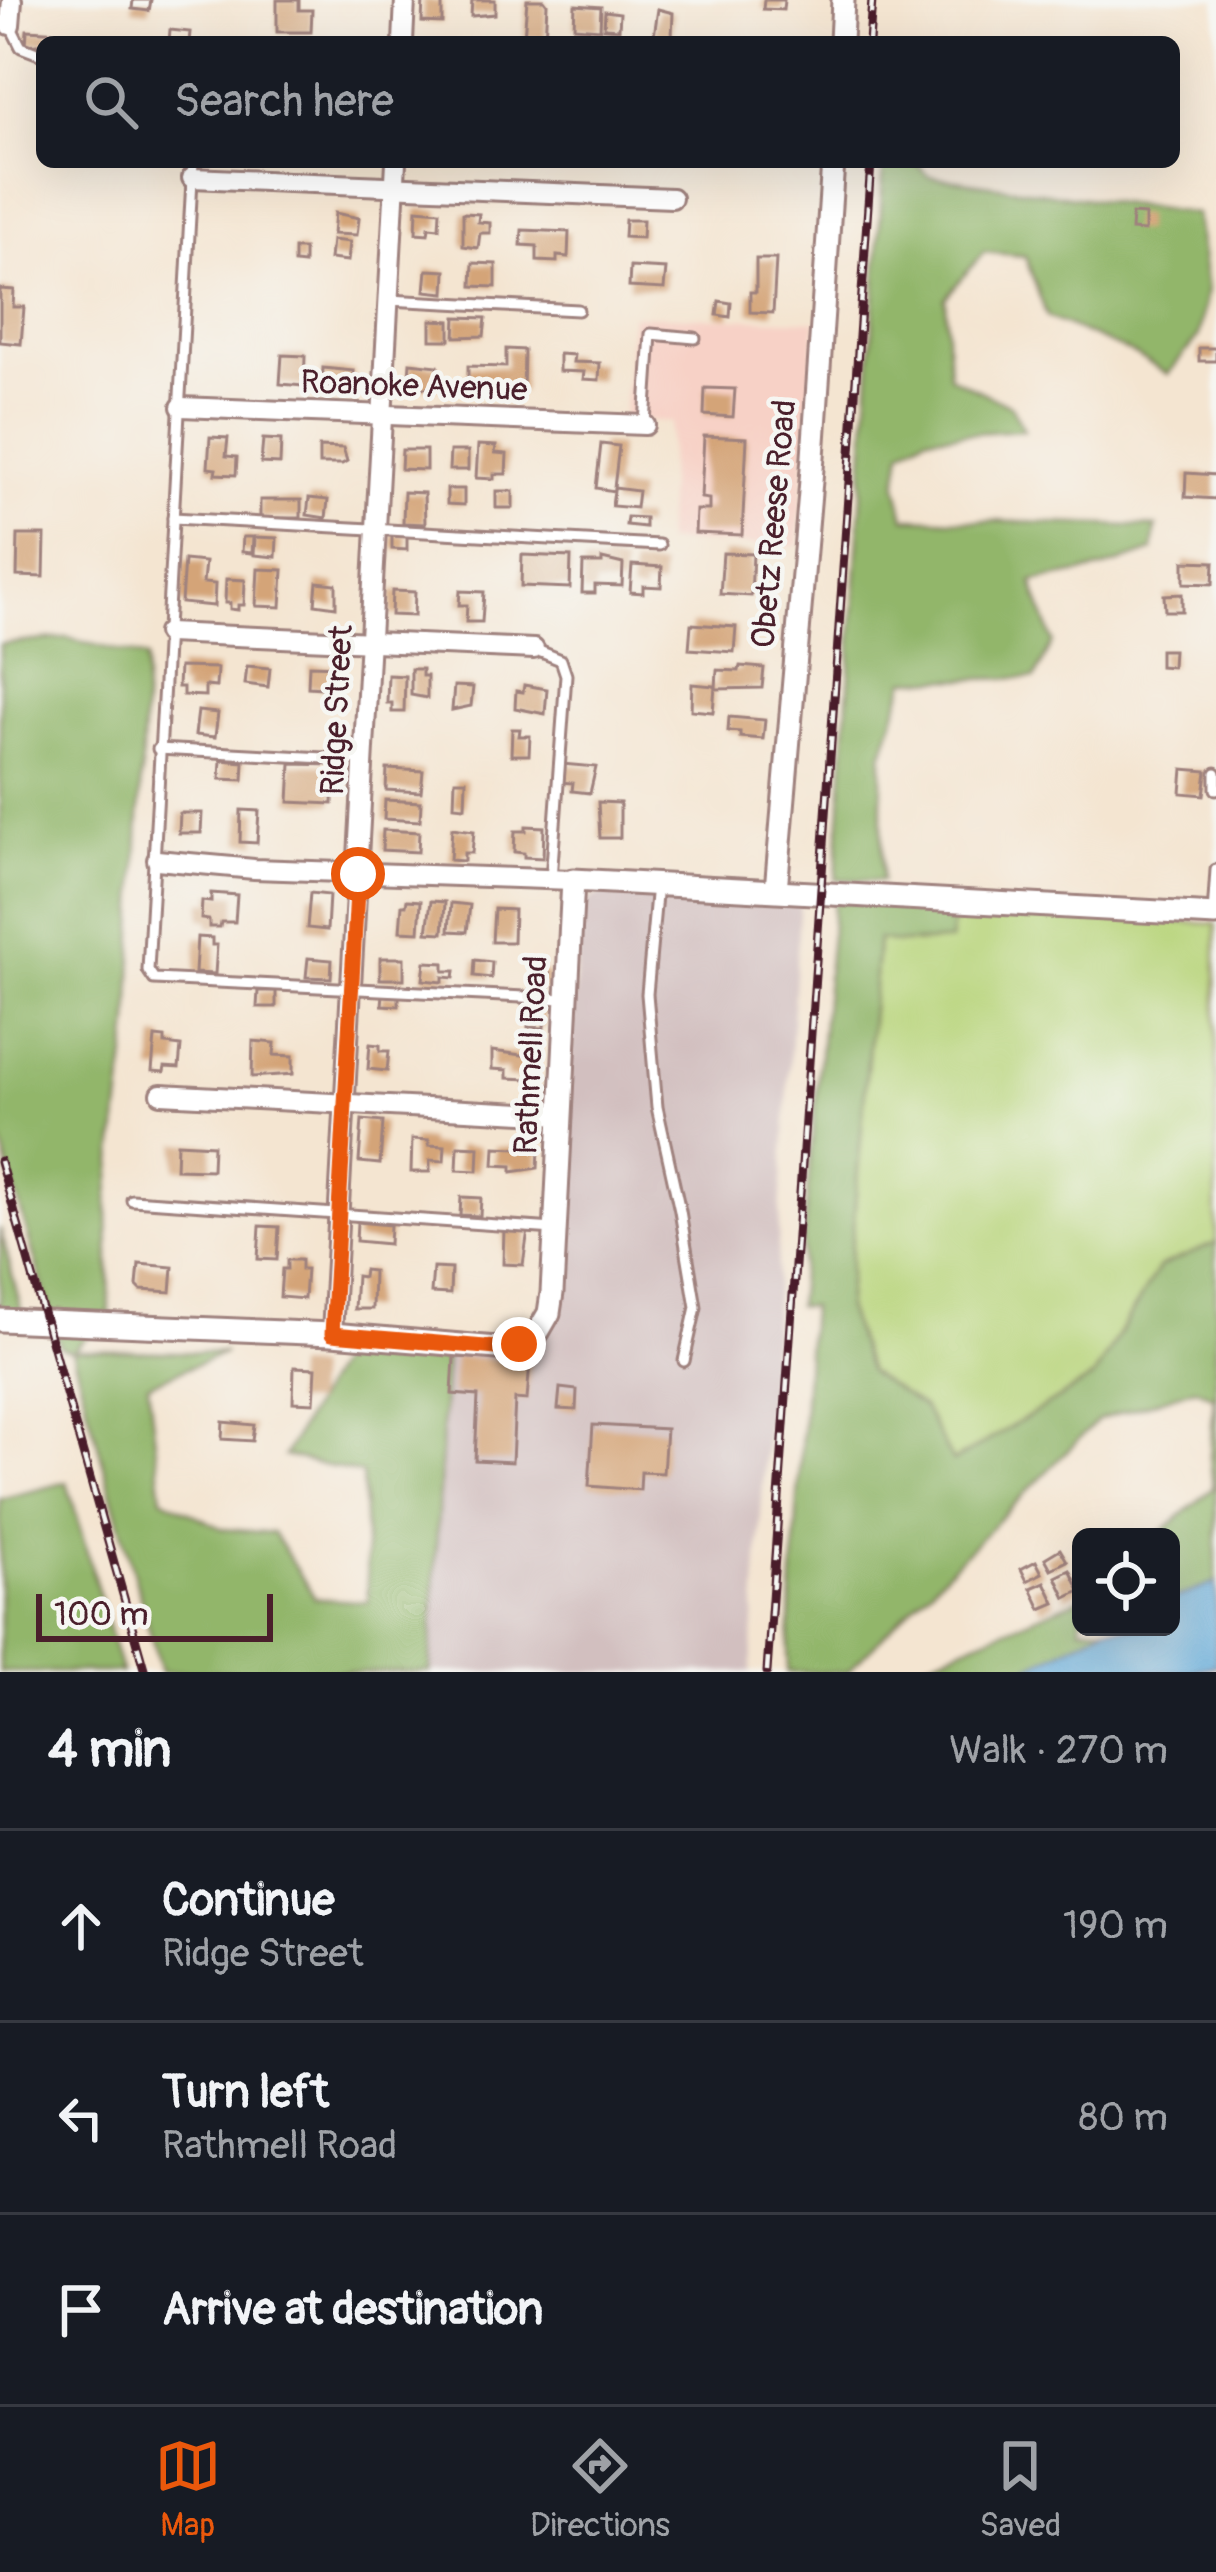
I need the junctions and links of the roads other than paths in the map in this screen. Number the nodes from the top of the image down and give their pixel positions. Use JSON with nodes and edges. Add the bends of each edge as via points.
{"nodes":[{"id":1,"x":12,"y":0,"type":"edge"},
{"id":2,"x":405,"y":0,"type":"edge"},
{"id":3,"x":843,"y":0,"type":"edge"},
{"id":4,"x":10,"y":26,"type":"joint"},
{"id":5,"x":403,"y":36,"type":"edge"},
{"id":6,"x":841,"y":36,"type":"edge"},
{"id":7,"x":36,"y":53,"type":"edge"},
{"id":8,"x":396,"y":168,"type":"edge"},
{"id":9,"x":833,"y":168,"type":"edge"},
{"id":10,"x":193,"y":170,"type":"edge"},
{"id":11,"x":394,"y":187,"type":"junction"},
{"id":12,"x":672,"y":198,"type":"dead end"},
{"id":13,"x":388,"y":300,"type":"junction"},
{"id":14,"x":578,"y":310,"type":"dead end"},
{"id":15,"x":695,"y":338,"type":"dead end"},
{"id":16,"x":181,"y":407,"type":"junction"},
{"id":17,"x":382,"y":416,"type":"junction"},
{"id":18,"x":645,"y":425,"type":"joint"},
{"id":19,"x":173,"y":518,"type":"junction"},
{"id":20,"x":376,"y":528,"type":"junction"},
{"id":21,"x":659,"y":545,"type":"dead end"},
{"id":22,"x":167,"y":633,"type":"junction"},
{"id":23,"x":370,"y":644,"type":"junction"},
{"id":24,"x":534,"y":650,"type":"joint"},
{"id":25,"x":158,"y":749,"type":"junction"},
{"id":26,"x":364,"y":760,"type":"junction"},
{"id":27,"x":1216,"y":773,"type":"edge"},
{"id":28,"x":1216,"y":789,"type":"edge"},
{"id":29,"x":157,"y":860,"type":"junction"},
{"id":30,"x":1216,"y":870,"type":"edge"},
{"id":31,"x":358,"y":874,"type":"junction"},
{"id":32,"x":562,"y":880,"type":"junction"},
{"id":33,"x":658,"y":884,"type":"junction"},
{"id":34,"x":776,"y":890,"type":"junction"},
{"id":35,"x":1215,"y":915,"type":"edge"},
{"id":36,"x":352,"y":987,"type":"junction"},
{"id":37,"x":567,"y":999,"type":"junction"},
{"id":38,"x":161,"y":1094,"type":"dead end"},
{"id":39,"x":345,"y":1103,"type":"junction"},
{"id":40,"x":562,"y":1115,"type":"junction"},
{"id":41,"x":133,"y":1201,"type":"dead end"},
{"id":42,"x":339,"y":1215,"type":"junction"},
{"id":43,"x":555,"y":1229,"type":"junction"},
{"id":44,"x":0,"y":1320,"type":"edge"},
{"id":45,"x":332,"y":1334,"type":"junction"},
{"id":46,"x":684,"y":1361,"type":"dead end"}],
"edges":[{"from":1,"to":4,"type":"street"},
{"from":2,"to":5,"type":"street"},
{"from":3,"to":6,"type":"street"},
{"from":4,"to":7,"type":"lane","via":[[21,47]]},
{"from":8,"to":11,"type":"street","name":"Ridge Street"},
{"from":9,"to":34,"type":"street","name":"Obetz Reese Road"},
{"from":10,"to":11,"type":"street"},
{"from":10,"to":16,"type":"lane"},
{"from":11,"to":12,"type":"street"},
{"from":11,"to":13,"type":"street","name":"Ridge Street"},
{"from":13,"to":14,"type":"lane"},
{"from":13,"to":17,"type":"street","name":"Ridge Street"},
{"from":15,"to":18,"type":"lane","via":[[651,334]]},
{"from":16,"to":17,"type":"street","name":"Roanoke Avenue"},
{"from":16,"to":19,"type":"lane"},
{"from":17,"to":18,"type":"street","name":"Roanoke Avenue"},
{"from":17,"to":20,"type":"street","name":"Ridge Street"},
{"from":19,"to":20,"type":"lane"},
{"from":19,"to":22,"type":"lane"},
{"from":20,"to":21,"type":"lane"},
{"from":20,"to":23,"type":"street","name":"Ridge Street"},
{"from":22,"to":23,"type":"street"},
{"from":22,"to":25,"type":"lane"},
{"from":23,"to":24,"type":"street"},
{"from":23,"to":26,"type":"street","name":"Ridge Street"},
{"from":24,"to":32,"type":"lane","via":[[561,661],[566,675]]},
{"from":25,"to":26,"type":"lane"},
{"from":25,"to":29,"type":"lane"},
{"from":26,"to":31,"type":"street","name":"Ridge Street"},
{"from":27,"to":28,"type":"lane"},
{"from":29,"to":31,"type":"street"},
{"from":29,"to":36,"type":"lane","via":[[148,970],[154,979]]},
{"from":30,"to":35,"type":"lane"},
{"from":31,"to":32,"type":"street"},
{"from":31,"to":36,"type":"street","name":"Ridge Street"},
{"from":32,"to":33,"type":"street"},
{"from":32,"to":37,"type":"street","name":"Rathmell Road"},
{"from":33,"to":34,"type":"street"},
{"from":33,"to":46,"type":"lane","via":[[646,994],[657,1107],[695,1307]]},
{"from":34,"to":35,"type":"street"},
{"from":36,"to":37,"type":"lane"},
{"from":36,"to":39,"type":"street","name":"Ridge Street"},
{"from":37,"to":40,"type":"street","name":"Rathmell Road"},
{"from":38,"to":39,"type":"street"},
{"from":39,"to":40,"type":"street"},
{"from":39,"to":42,"type":"street","name":"Ridge Street"},
{"from":40,"to":43,"type":"street","name":"Rathmell Road"},
{"from":41,"to":42,"type":"lane"},
{"from":42,"to":43,"type":"lane"},
{"from":42,"to":45,"type":"street","name":"Ridge Street"},
{"from":43,"to":45,"type":"street","name":"Rathmell Road","via":[[549,1313],[519,1344]]},
{"from":44,"to":45,"type":"street","name":"Rathmell Road"}]}
